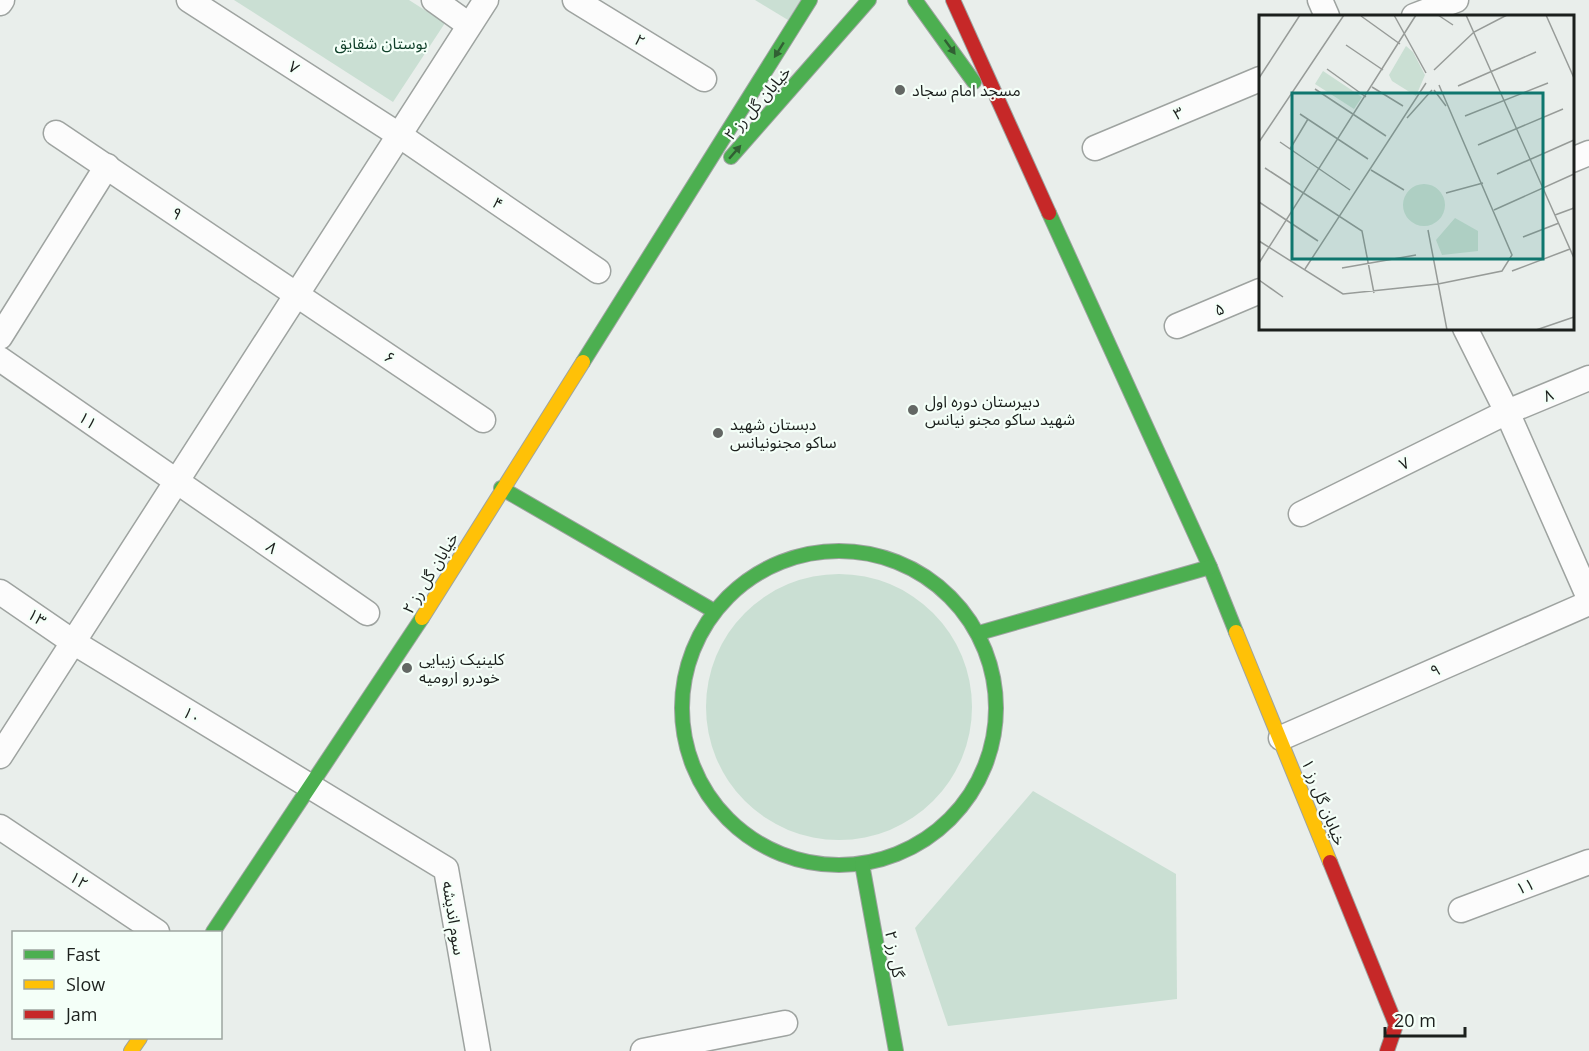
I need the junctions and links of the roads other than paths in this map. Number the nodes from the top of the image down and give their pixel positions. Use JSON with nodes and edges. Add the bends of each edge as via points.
{"nodes":[{"id":1,"x":189,"y":0,"type":"edge"},
{"id":2,"x":434,"y":0,"type":"edge"},
{"id":3,"x":486,"y":0,"type":"edge"},
{"id":4,"x":575,"y":0,"type":"edge"},
{"id":5,"x":810,"y":0,"type":"edge"},
{"id":6,"x":869,"y":0,"type":"edge"},
{"id":7,"x":915,"y":0,"type":"edge"},
{"id":8,"x":953,"y":0,"type":"edge"},
{"id":9,"x":1320,"y":0,"type":"edge"},
{"id":10,"x":1456,"y":0,"type":"edge"},
{"id":11,"x":1327,"y":15,"type":"edge"},
{"id":12,"x":1417,"y":15,"type":"edge"},
{"id":13,"x":469,"y":25,"type":"junction"},
{"id":14,"x":704,"y":79,"type":"dead end"},
{"id":15,"x":1259,"y":79,"type":"edge"},
{"id":16,"x":56,"y":133,"type":"dead end"},
{"id":17,"x":399,"y":135,"type":"junction"},
{"id":18,"x":1019,"y":144,"type":"junction"},
{"id":19,"x":1095,"y":148,"type":"dead end"},
{"id":20,"x":1589,"y":153,"type":"edge"},
{"id":21,"x":1574,"y":159,"type":"edge"},
{"id":22,"x":107,"y":166,"type":"junction"},
{"id":23,"x":669,"y":228,"type":"junction"},
{"id":24,"x":598,"y":271,"type":"dead end"},
{"id":25,"x":1259,"y":291,"type":"edge"},
{"id":26,"x":297,"y":294,"type":"junction"},
{"id":27,"x":1177,"y":326,"type":"dead end"},
{"id":28,"x":1466,"y":330,"type":"edge"},
{"id":29,"x":0,"y":337,"type":"edge"},
{"id":30,"x":0,"y":359,"type":"edge"},
{"id":31,"x":1589,"y":378,"type":"edge"},
{"id":32,"x":1507,"y":412,"type":"junction"},
{"id":33,"x":483,"y":420,"type":"dead end"},
{"id":34,"x":177,"y":481,"type":"junction"},
{"id":35,"x":501,"y":488,"type":"junction"},
{"id":36,"x":1301,"y":514,"type":"dead end"},
{"id":37,"x":1210,"y":567,"type":"junction"},
{"id":38,"x":0,"y":592,"type":"edge"},
{"id":39,"x":1589,"y":598,"type":"edge"},
{"id":40,"x":1589,"y":603,"type":"edge"},
{"id":41,"x":714,"y":611,"type":"junction"},
{"id":42,"x":368,"y":613,"type":"dead end"},
{"id":43,"x":979,"y":633,"type":"junction"},
{"id":44,"x":73,"y":642,"type":"junction"},
{"id":45,"x":1281,"y":738,"type":"junction"},
{"id":46,"x":0,"y":756,"type":"edge"},
{"id":47,"x":310,"y":788,"type":"junction"},
{"id":48,"x":0,"y":826,"type":"edge"},
{"id":49,"x":1589,"y":862,"type":"edge"},
{"id":50,"x":862,"y":864,"type":"junction"},
{"id":51,"x":1461,"y":910,"type":"dead end"},
{"id":52,"x":154,"y":931,"type":"edge"},
{"id":53,"x":214,"y":931,"type":"edge"},
{"id":54,"x":785,"y":1023,"type":"dead end"},
{"id":55,"x":139,"y":1039,"type":"edge"},
{"id":56,"x":130,"y":1051,"type":"edge"},
{"id":57,"x":478,"y":1051,"type":"edge"},
{"id":58,"x":643,"y":1051,"type":"edge"},
{"id":59,"x":896,"y":1051,"type":"edge"},
{"id":60,"x":1387,"y":1051,"type":"edge"}],
"edges":[{"from":1,"to":17,"type":"street","name":"۷"},
{"from":2,"to":13,"type":"street"},
{"from":3,"to":13,"type":"street"},
{"from":4,"to":14,"type":"street","name":"۲"},
{"from":5,"to":23,"type":"street","name":"خیابان گل رز ۲","one_way":true},
{"from":23,"to":6,"type":"street","name":"خیابان گل رز ۲","one_way":true},
{"from":7,"to":18,"type":"street","one_way":true},
{"from":8,"to":18,"type":"street"},
{"from":9,"to":11,"type":"street"},
{"from":10,"to":12,"type":"street"},
{"from":13,"to":17,"type":"street"},
{"from":15,"to":19,"type":"street","name":"۳"},
{"from":16,"to":22,"type":"street","name":"۹"},
{"from":17,"to":24,"type":"street","name":"۴"},
{"from":17,"to":26,"type":"street"},
{"from":18,"to":37,"type":"street","name":"خیابان گل رز ۱"},
{"from":20,"to":21,"type":"street"},
{"from":22,"to":26,"type":"street","name":"۹"},
{"from":22,"to":29,"type":"street"},
{"from":23,"to":35,"type":"street","name":"خیابان گل رز ۲"},
{"from":25,"to":27,"type":"street","name":"۵"},
{"from":26,"to":33,"type":"street","name":"۶"},
{"from":26,"to":34,"type":"street"},
{"from":28,"to":32,"type":"street"},
{"from":30,"to":34,"type":"street","name":"۱۱"},
{"from":31,"to":32,"type":"street","name":"۸"},
{"from":32,"to":36,"type":"street","name":"۷"},
{"from":32,"to":39,"type":"street"},
{"from":34,"to":42,"type":"street","name":"۸"},
{"from":34,"to":44,"type":"street"},
{"from":35,"to":41,"type":"street"},
{"from":35,"to":47,"type":"street","name":"خیابان گل رز ۲","via":[[409,639]]},
{"from":37,"to":43,"type":"street"},
{"from":37,"to":45,"type":"street","name":"خیابان گل رز ۱"},
{"from":38,"to":44,"type":"street","name":"۱۳"},
{"from":40,"to":45,"type":"street","name":"۹"},
{"from":41,"to":43,"type":"street","via":[[753,576],[800,555],[853,551],[903,564],[921,575],[947,592]]},
{"from":41,"to":50,"type":"street","via":[[691,653],[681,699],[686,747],[704,790],[735,827],[774,851],[817,864]]},
{"from":43,"to":50,"type":"street","via":[[995,683],[995,732],[980,780],[950,820],[910,849]]},
{"from":44,"to":46,"type":"street"},
{"from":44,"to":47,"type":"street","name":"۱۰"},
{"from":45,"to":60,"type":"street","name":"خیابان گل رز ۱","via":[[1396,1025]]},
{"from":47,"to":53,"type":"street","name":"خیابان گل رز ۲"},
{"from":47,"to":57,"type":"street","name":"سوم اندیشه","via":[[446,870]]},
{"from":48,"to":52,"type":"street","name":"۱۲"},
{"from":49,"to":51,"type":"street","name":"۱۱"},
{"from":50,"to":59,"type":"street","name":"۲ گل رز"},
{"from":54,"to":58,"type":"street"},
{"from":55,"to":56,"type":"street"}]}
